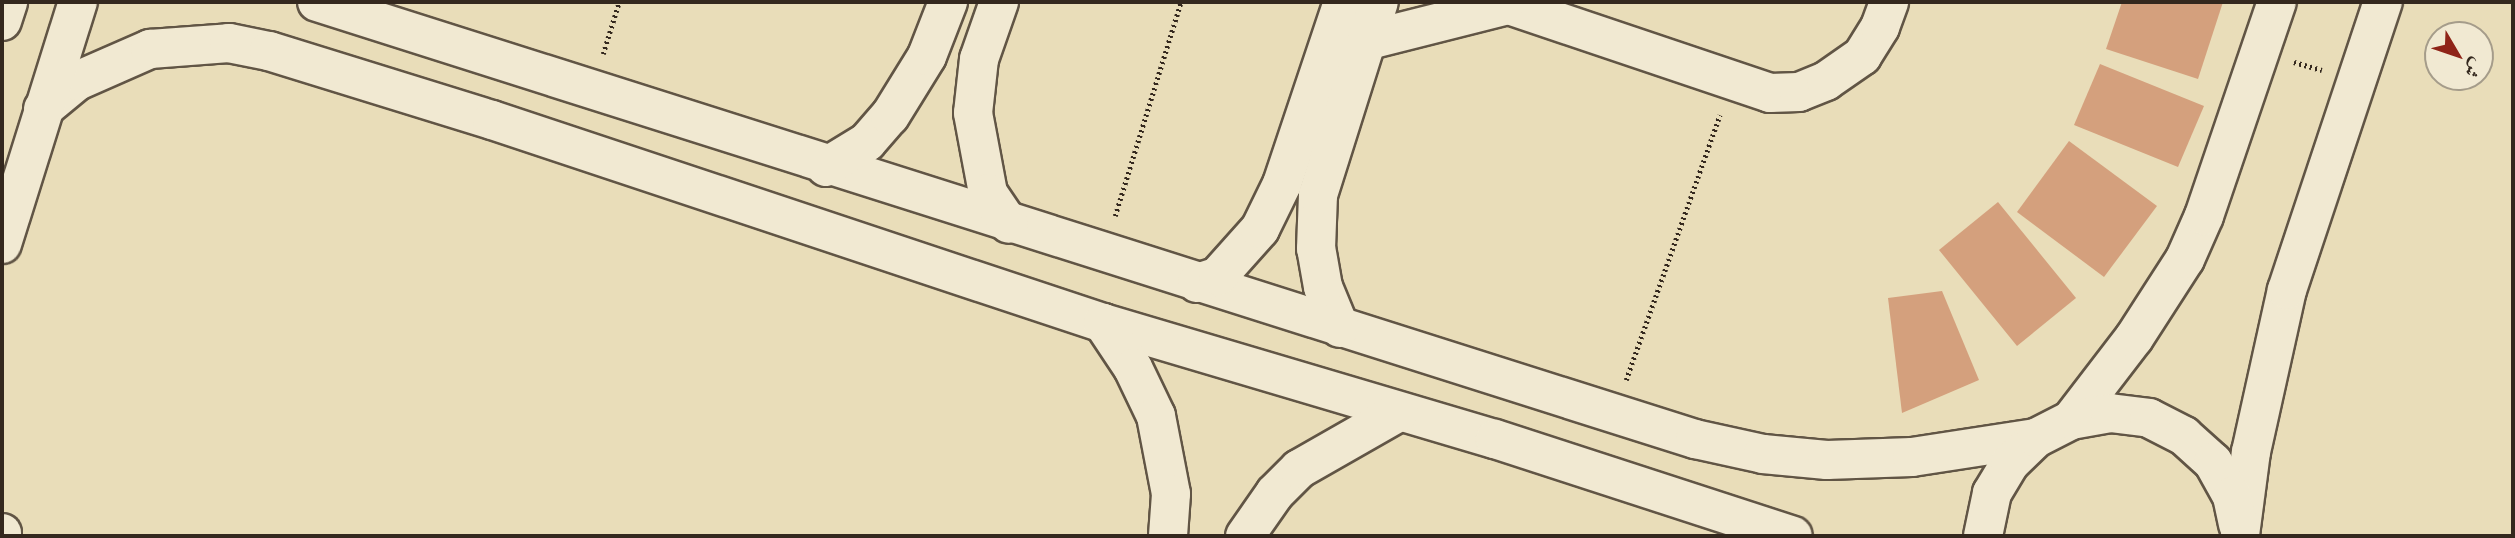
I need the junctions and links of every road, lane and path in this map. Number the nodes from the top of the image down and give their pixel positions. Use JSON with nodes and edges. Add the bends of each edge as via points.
{"nodes":[{"id":1,"x":8,"y":2,"type":"edge"},
{"id":2,"x":78,"y":2,"type":"edge"},
{"id":3,"x":317,"y":2,"type":"edge"},
{"id":4,"x":394,"y":2,"type":"edge"},
{"id":5,"x":619,"y":2,"type":"edge"},
{"id":6,"x":999,"y":2,"type":"edge"},
{"id":7,"x":1181,"y":2,"type":"edge"},
{"id":8,"x":1343,"y":2,"type":"edge"},
{"id":9,"x":1379,"y":2,"type":"edge"},
{"id":10,"x":1889,"y":2,"type":"edge"},
{"id":11,"x":2277,"y":2,"type":"edge"},
{"id":12,"x":2383,"y":2,"type":"edge"},
{"id":13,"x":1502,"y":4,"type":"edge"},
{"id":14,"x":944,"y":13,"type":"edge"},
{"id":15,"x":2,"y":21,"type":"edge"},
{"id":16,"x":426,"y":38,"type":"junction"},
{"id":17,"x":985,"y":40,"type":"junction"},
{"id":18,"x":1366,"y":41,"type":"junction"},
{"id":19,"x":2260,"y":52,"type":"junction"},
{"id":20,"x":509,"y":66,"type":"junction"},
{"id":21,"x":2357,"y":80,"type":"junction"},
{"id":22,"x":1730,"y":82,"type":"junction"},
{"id":23,"x":591,"y":92,"type":"junction"},
{"id":24,"x":43,"y":109,"type":"junction"},
{"id":25,"x":492,"y":120,"type":"junction"},
{"id":26,"x":826,"y":167,"type":"junction"},
{"id":27,"x":1282,"y":184,"type":"junction"},
{"id":28,"x":1318,"y":195,"type":"junction"},
{"id":29,"x":1009,"y":224,"type":"junction"},
{"id":30,"x":2,"y":244,"type":"edge"},
{"id":31,"x":1102,"y":254,"type":"junction"},
{"id":32,"x":1197,"y":283,"type":"junction"},
{"id":33,"x":1103,"y":323,"type":"junction"},
{"id":34,"x":1340,"y":328,"type":"junction"},
{"id":35,"x":1513,"y":383,"type":"junction"},
{"id":36,"x":1399,"y":412,"type":"junction"},
{"id":37,"x":1614,"y":414,"type":"junction"},
{"id":38,"x":2071,"y":420,"type":"junction"},
{"id":39,"x":2036,"y":438,"type":"junction"},
{"id":40,"x":1495,"y":439,"type":"junction"},
{"id":41,"x":1168,"y":536,"type":"edge"},
{"id":42,"x":1245,"y":536,"type":"edge"},
{"id":43,"x":1793,"y":536,"type":"edge"},
{"id":44,"x":1983,"y":536,"type":"edge"},
{"id":45,"x":2240,"y":536,"type":"edge"}],
"edges":[{"from":1,"to":15,"type":"street"},
{"from":2,"to":24,"type":"street"},
{"from":3,"to":16,"type":"street"},
{"from":4,"to":16,"type":"street"},
{"from":5,"to":23,"type":"path"},
{"from":6,"to":17,"type":"street"},
{"from":7,"to":31,"type":"path"},
{"from":8,"to":27,"type":"street"},
{"from":9,"to":18,"type":"street"},
{"from":10,"to":22,"type":"street","via":[[1862,56],[1826,81],[1799,92],[1779,93]]},
{"from":11,"to":19,"type":"street"},
{"from":12,"to":21,"type":"street"},
{"from":13,"to":18,"type":"street"},
{"from":13,"to":22,"type":"street"},
{"from":14,"to":17,"type":"street"},
{"from":14,"to":26,"type":"street","via":[[910,87],[890,116],[867,142]]},
{"from":16,"to":20,"type":"street"},
{"from":17,"to":29,"type":"street","via":[[975,86],[975,140],[988,192]]},
{"from":18,"to":28,"type":"street"},
{"from":19,"to":21,"type":"path"},
{"from":19,"to":38,"type":"street","via":[[2185,259],[2134,338]]},
{"from":20,"to":23,"type":"street"},
{"from":20,"to":25,"type":"street"},
{"from":21,"to":45,"type":"street","via":[[2287,290],[2251,452]]},
{"from":22,"to":37,"type":"path","via":[[1704,169]]},
{"from":23,"to":26,"type":"street"},
{"from":24,"to":25,"type":"street","via":[[77,81],[125,58],[189,43],[229,43]]},
{"from":24,"to":30,"type":"street"},
{"from":25,"to":33,"type":"street"},
{"from":26,"to":29,"type":"street"},
{"from":27,"to":28,"type":"street"},
{"from":27,"to":32,"type":"street","via":[[1260,229],[1238,257],[1217,276]]},
{"from":28,"to":34,"type":"street","via":[[1316,248],[1323,287]]},
{"from":29,"to":31,"type":"street"},
{"from":31,"to":32,"type":"street"},
{"from":32,"to":34,"type":"street"},
{"from":33,"to":36,"type":"street"},
{"from":33,"to":41,"type":"street","via":[[1133,368],[1156,416],[1171,494]]},
{"from":34,"to":35,"type":"street"},
{"from":35,"to":37,"type":"street"},
{"from":35,"to":40,"type":"street"},
{"from":36,"to":40,"type":"street"},
{"from":36,"to":42,"type":"street","via":[[1299,469],[1275,493]]},
{"from":37,"to":39,"type":"street","via":[[1763,454],[1827,460],[1912,457]]},
{"from":38,"to":39,"type":"street"},
{"from":38,"to":45,"type":"street","via":[[2110,413],[2149,418],[2184,436],[2213,462],[2232,496]]},
{"from":39,"to":44,"type":"street","via":[[2010,463],[1992,493]]},
{"from":40,"to":43,"type":"street"}]}
